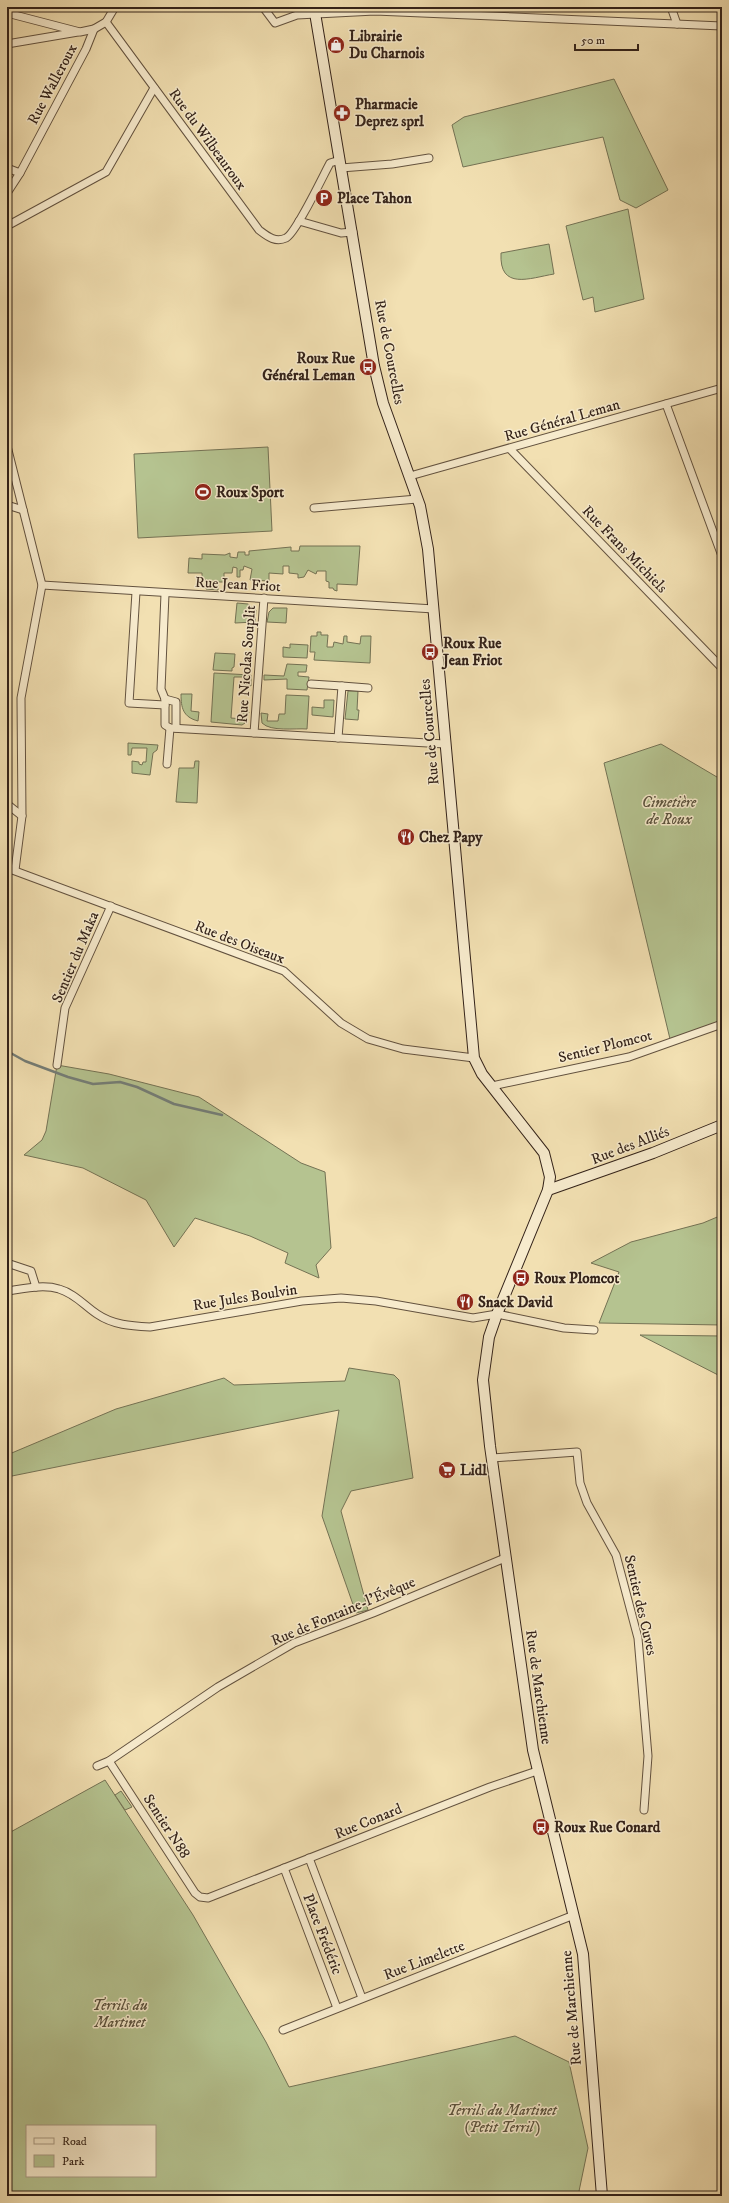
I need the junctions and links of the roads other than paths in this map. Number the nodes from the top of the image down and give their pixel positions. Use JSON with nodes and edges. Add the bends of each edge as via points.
{"nodes":[{"id":1,"x":115,"y":7,"type":"edge"},
{"id":2,"x":263,"y":7,"type":"edge"},
{"id":3,"x":672,"y":7,"type":"edge"},
{"id":4,"x":314,"y":10,"type":"edge"},
{"id":5,"x":7,"y":13,"type":"edge"},
{"id":6,"x":106,"y":22,"type":"junction"},
{"id":7,"x":678,"y":24,"type":"junction"},
{"id":8,"x":722,"y":26,"type":"edge"},
{"id":9,"x":94,"y":29,"type":"junction"},
{"id":10,"x":80,"y":32,"type":"junction"},
{"id":11,"x":7,"y":44,"type":"edge"},
{"id":12,"x":154,"y":88,"type":"junction"},
{"id":13,"x":429,"y":158,"type":"dead end"},
{"id":14,"x":340,"y":164,"type":"junction"},
{"id":15,"x":7,"y":168,"type":"edge"},
{"id":16,"x":20,"y":172,"type":"junction"},
{"id":17,"x":7,"y":193,"type":"edge"},
{"id":18,"x":300,"y":221,"type":"junction"},
{"id":19,"x":7,"y":226,"type":"edge"},
{"id":20,"x":353,"y":232,"type":"junction"},
{"id":21,"x":722,"y":388,"type":"edge"},
{"id":22,"x":666,"y":404,"type":"junction"},
{"id":23,"x":7,"y":446,"type":"edge"},
{"id":24,"x":510,"y":449,"type":"junction"},
{"id":25,"x":410,"y":476,"type":"junction"},
{"id":26,"x":417,"y":499,"type":"junction"},
{"id":27,"x":7,"y":505,"type":"edge"},
{"id":28,"x":314,"y":508,"type":"dead end"},
{"id":29,"x":23,"y":510,"type":"junction"},
{"id":30,"x":722,"y":556,"type":"edge"},
{"id":31,"x":42,"y":585,"type":"junction"},
{"id":32,"x":136,"y":592,"type":"junction"},
{"id":33,"x":165,"y":594,"type":"junction"},
{"id":34,"x":264,"y":598,"type":"junction"},
{"id":35,"x":434,"y":609,"type":"junction"},
{"id":36,"x":722,"y":668,"type":"edge"},
{"id":37,"x":311,"y":684,"type":"dead end"},
{"id":38,"x":342,"y":686,"type":"junction"},
{"id":39,"x":368,"y":688,"type":"dead end"},
{"id":40,"x":165,"y":702,"type":"junction"},
{"id":41,"x":170,"y":727,"type":"junction"},
{"id":42,"x":254,"y":733,"type":"junction"},
{"id":43,"x":338,"y":738,"type":"junction"},
{"id":44,"x":445,"y":744,"type":"junction"},
{"id":45,"x":167,"y":764,"type":"dead end"},
{"id":46,"x":7,"y":804,"type":"edge"},
{"id":47,"x":22,"y":816,"type":"junction"},
{"id":48,"x":7,"y":868,"type":"edge"},
{"id":49,"x":15,"y":870,"type":"junction"},
{"id":50,"x":110,"y":906,"type":"junction"},
{"id":51,"x":722,"y":1024,"type":"edge"},
{"id":52,"x":474,"y":1058,"type":"junction"},
{"id":53,"x":57,"y":1066,"type":"dead end"},
{"id":54,"x":492,"y":1086,"type":"junction"},
{"id":55,"x":722,"y":1125,"type":"edge"},
{"id":56,"x":548,"y":1190,"type":"junction"},
{"id":57,"x":7,"y":1263,"type":"edge"},
{"id":58,"x":36,"y":1287,"type":"junction"},
{"id":59,"x":7,"y":1292,"type":"edge"},
{"id":60,"x":497,"y":1314,"type":"junction"},
{"id":61,"x":594,"y":1330,"type":"dead end"},
{"id":62,"x":492,"y":1458,"type":"junction"},
{"id":63,"x":505,"y":1558,"type":"junction"},
{"id":64,"x":109,"y":1761,"type":"junction"},
{"id":65,"x":97,"y":1766,"type":"dead end"},
{"id":66,"x":537,"y":1770,"type":"junction"},
{"id":67,"x":644,"y":1810,"type":"dead end"},
{"id":68,"x":309,"y":1858,"type":"junction"},
{"id":69,"x":284,"y":1868,"type":"junction"},
{"id":70,"x":208,"y":1898,"type":"joint"},
{"id":71,"x":574,"y":1915,"type":"junction"},
{"id":72,"x":362,"y":1998,"type":"junction"},
{"id":73,"x":337,"y":2008,"type":"junction"},
{"id":74,"x":283,"y":2030,"type":"dead end"},
{"id":75,"x":602,"y":2196,"type":"edge"}],
"edges":[{"from":1,"to":6,"type":"street"},
{"from":2,"to":4,"type":"street","via":[[275,23]]},
{"from":3,"to":7,"type":"street"},
{"from":4,"to":7,"type":"street"},
{"from":4,"to":14,"type":"main road","name":"Rue de Courcelles"},
{"from":5,"to":10,"type":"street"},
{"from":6,"to":9,"type":"street"},
{"from":6,"to":12,"type":"street","name":"Rue du Wilbeauroux"},
{"from":7,"to":8,"type":"street"},
{"from":9,"to":10,"type":"street"},
{"from":9,"to":16,"type":"street","name":"Rue Walleroux","via":[[86,49]]},
{"from":10,"to":11,"type":"street"},
{"from":12,"to":18,"type":"street","name":"Rue du Wilbeauroux","via":[[259,230],[268,237],[279,240],[288,237]]},
{"from":12,"to":19,"type":"street","via":[[106,172]]},
{"from":13,"to":14,"type":"street","via":[[392,164]]},
{"from":14,"to":18,"type":"street","via":[[330,163]]},
{"from":14,"to":20,"type":"main road","name":"Rue de Courcelles"},
{"from":15,"to":16,"type":"street"},
{"from":16,"to":17,"type":"street","name":"Rue Walleroux"},
{"from":18,"to":20,"type":"street","via":[[341,233]]},
{"from":20,"to":25,"type":"main road","name":"Rue de Courcelles","via":[[383,403]]},
{"from":21,"to":22,"type":"street","name":"Rue Général Leman"},
{"from":22,"to":24,"type":"street","name":"Rue Général Leman"},
{"from":22,"to":30,"type":"street"},
{"from":23,"to":29,"type":"street"},
{"from":24,"to":25,"type":"street","name":"Rue Général Leman"},
{"from":24,"to":36,"type":"street","name":"Rue Frans Michiels"},
{"from":25,"to":26,"type":"main road","name":"Rue de Courcelles"},
{"from":26,"to":28,"type":"street"},
{"from":26,"to":35,"type":"main road","name":"Rue de Courcelles","via":[[428,549]]},
{"from":27,"to":29,"type":"street"},
{"from":29,"to":31,"type":"street"},
{"from":31,"to":32,"type":"street","name":"Rue Jean Friot"},
{"from":31,"to":47,"type":"street","via":[[20,698]]},
{"from":32,"to":33,"type":"street","name":"Rue Jean Friot"},
{"from":32,"to":40,"type":"street","via":[[129,703]]},
{"from":33,"to":34,"type":"street","name":"Rue Jean Friot"},
{"from":33,"to":40,"type":"street","via":[[161,689]]},
{"from":34,"to":35,"type":"street","name":"Rue Jean Friot"},
{"from":34,"to":42,"type":"street","name":"Rue Nicolas Souplit"},
{"from":35,"to":44,"type":"main road","name":"Rue de Courcelles"},
{"from":37,"to":38,"type":"street"},
{"from":38,"to":39,"type":"street"},
{"from":38,"to":43,"type":"street"},
{"from":40,"to":41,"type":"street"},
{"from":40,"to":41,"type":"street","via":[[176,702]]},
{"from":41,"to":42,"type":"street"},
{"from":41,"to":45,"type":"street"},
{"from":42,"to":43,"type":"street"},
{"from":43,"to":44,"type":"street"},
{"from":44,"to":52,"type":"main road","name":"Rue de Courcelles"},
{"from":46,"to":47,"type":"street"},
{"from":47,"to":49,"type":"street"},
{"from":48,"to":49,"type":"street","name":"Rue des Oiseaux"},
{"from":49,"to":50,"type":"street","name":"Rue des Oiseaux"},
{"from":50,"to":52,"type":"street","name":"Rue des Oiseaux","via":[[284,971],[341,1023],[368,1039],[403,1048]]},
{"from":50,"to":53,"type":"street","name":"Sentier du Maka","via":[[65,1008]]},
{"from":51,"to":54,"type":"street","name":"Sentier Plomcot","via":[[629,1057]]},
{"from":52,"to":54,"type":"main road","name":"Rue de Courcelles"},
{"from":54,"to":56,"type":"main road","name":"Rue de Courcelles","via":[[544,1153],[550,1176]]},
{"from":55,"to":56,"type":"main road","name":"Rue des Alliés","via":[[646,1156]]},
{"from":56,"to":60,"type":"main road","name":"Rue de Marchienne"},
{"from":57,"to":58,"type":"street","via":[[31,1272]]},
{"from":58,"to":59,"type":"street","name":"Rue Jules Boulvin"},
{"from":58,"to":60,"type":"street","name":"Rue Jules Boulvin","via":[[59,1289],[110,1322],[131,1326],[150,1327],[302,1301],[342,1298],[376,1301],[473,1318]]},
{"from":60,"to":61,"type":"street","via":[[564,1328]]},
{"from":60,"to":62,"type":"main road","name":"Rue de Marchienne","via":[[489,1337],[484,1380]]},
{"from":62,"to":63,"type":"main road","name":"Rue de Marchienne"},
{"from":62,"to":67,"type":"street","name":"Sentier des Cuves","via":[[577,1452],[582,1490],[616,1555],[638,1638],[648,1756]]},
{"from":63,"to":64,"type":"street","name":"Rue de Fontaine-l'Évêque","via":[[374,1613],[294,1643],[218,1687]]},
{"from":63,"to":66,"type":"main road","name":"Rue de Marchienne"},
{"from":64,"to":65,"type":"street","name":"Rue de Fontaine-l'Évêque"},
{"from":64,"to":70,"type":"street","name":"Sentier N88","via":[[195,1893]]},
{"from":66,"to":68,"type":"street","name":"Rue Conard"},
{"from":66,"to":71,"type":"main road","name":"Rue de Marchienne"},
{"from":68,"to":69,"type":"street","name":"Rue Conard"},
{"from":68,"to":72,"type":"street","name":"Place Frédéric"},
{"from":69,"to":70,"type":"street","name":"Rue Conard"},
{"from":69,"to":73,"type":"street","name":"Place Frédéric"},
{"from":71,"to":72,"type":"street","name":"Rue Limelette"},
{"from":71,"to":75,"type":"main road","name":"Rue de Marchienne","via":[[582,1954]]},
{"from":72,"to":73,"type":"street","name":"Rue Limelette"},
{"from":73,"to":74,"type":"street","name":"Rue Limelette"}]}
